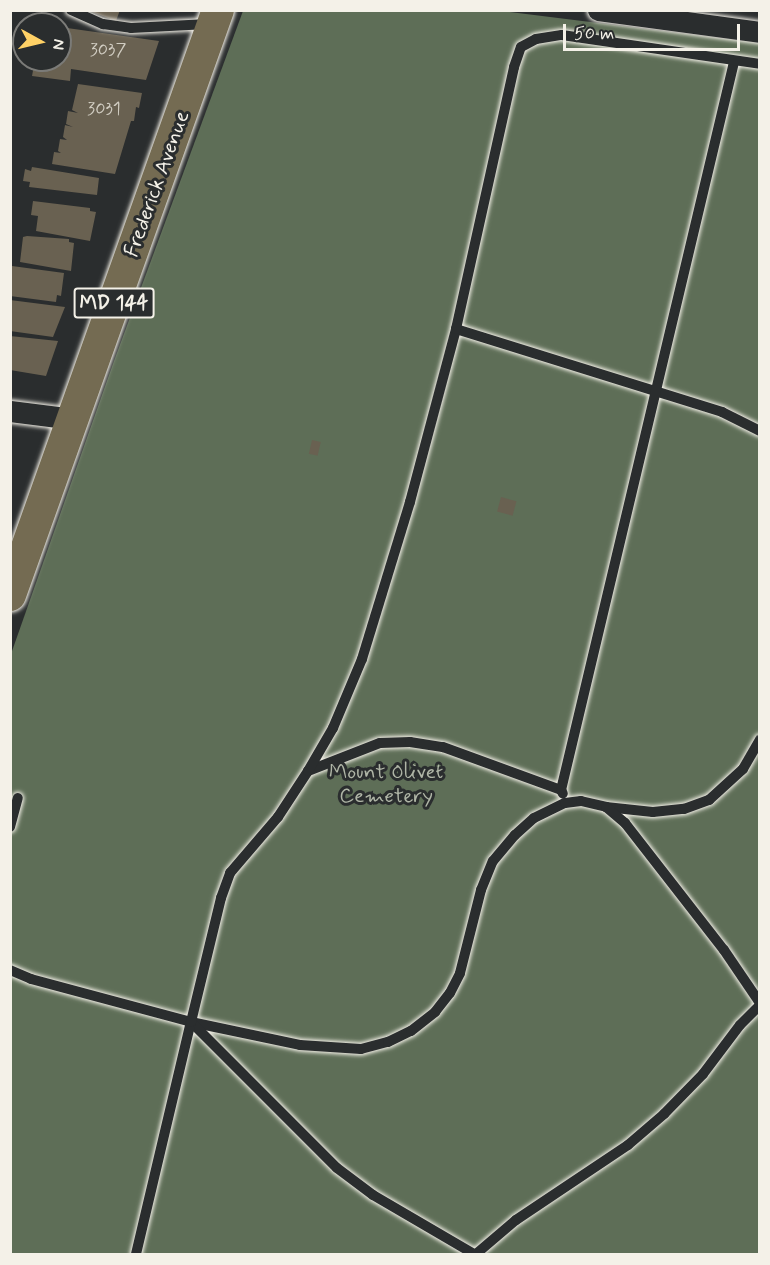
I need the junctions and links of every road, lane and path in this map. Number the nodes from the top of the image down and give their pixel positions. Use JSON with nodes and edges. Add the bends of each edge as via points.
{"nodes":[{"id":1,"x":70,"y":10,"type":"edge"},
{"id":2,"x":598,"y":10,"type":"edge"},
{"id":3,"x":216,"y":17,"type":"edge"},
{"id":4,"x":759,"y":32,"type":"edge"},
{"id":5,"x":734,"y":62,"type":"junction"},
{"id":6,"x":759,"y":64,"type":"edge"},
{"id":7,"x":456,"y":329,"type":"junction"},
{"id":8,"x":656,"y":391,"type":"junction"},
{"id":9,"x":10,"y":411,"type":"edge"},
{"id":10,"x":73,"y":419,"type":"junction"},
{"id":11,"x":759,"y":431,"type":"edge"},
{"id":12,"x":10,"y":595,"type":"edge"},
{"id":13,"x":759,"y":739,"type":"edge"},
{"id":14,"x":308,"y":771,"type":"junction"},
{"id":15,"x":561,"y":790,"type":"junction"},
{"id":16,"x":18,"y":798,"type":"dead end"},
{"id":17,"x":565,"y":803,"type":"junction"},
{"id":18,"x":606,"y":807,"type":"junction"},
{"id":19,"x":10,"y":827,"type":"edge"},
{"id":20,"x":10,"y":970,"type":"edge"},
{"id":21,"x":759,"y":1004,"type":"edge"},
{"id":22,"x":190,"y":1022,"type":"junction"},
{"id":23,"x":136,"y":1254,"type":"edge"},
{"id":24,"x":475,"y":1254,"type":"edge"}],
"edges":[{"from":1,"to":3,"type":"lane","via":[[103,24],[131,28]]},
{"from":2,"to":4,"type":"street"},
{"from":3,"to":10,"type":"main road","name":"Frederick Avenue","number":"MD 144"},
{"from":5,"to":6,"type":"lane"},
{"from":5,"to":7,"type":"lane","via":[[562,35],[536,39],[521,47]]},
{"from":5,"to":8,"type":"lane"},
{"from":7,"to":8,"type":"lane"},
{"from":7,"to":14,"type":"lane","via":[[410,502],[362,659],[333,728]]},
{"from":8,"to":11,"type":"lane","via":[[722,412]]},
{"from":8,"to":15,"type":"lane"},
{"from":9,"to":10,"type":"street"},
{"from":10,"to":12,"type":"main road","name":"Frederick Avenue","number":"MD 144"},
{"from":13,"to":18,"type":"lane","via":[[743,769],[709,800],[684,809],[654,812]]},
{"from":14,"to":15,"type":"lane","via":[[380,743],[410,742],[443,747]]},
{"from":14,"to":22,"type":"lane","via":[[278,817],[230,873]]},
{"from":15,"to":17,"type":"lane"},
{"from":16,"to":19,"type":"lane"},
{"from":17,"to":18,"type":"lane","via":[[581,801]]},
{"from":17,"to":22,"type":"lane","via":[[534,818],[493,861],[481,890],[460,973],[435,1012],[411,1031],[361,1049],[330,1049]]},
{"from":18,"to":21,"type":"lane","via":[[625,823],[664,871]]},
{"from":20,"to":22,"type":"lane"},
{"from":21,"to":24,"type":"lane","via":[[703,1074],[664,1114],[628,1145],[516,1220]]},
{"from":22,"to":23,"type":"lane"},
{"from":22,"to":24,"type":"lane","via":[[337,1168],[374,1195]]}]}
